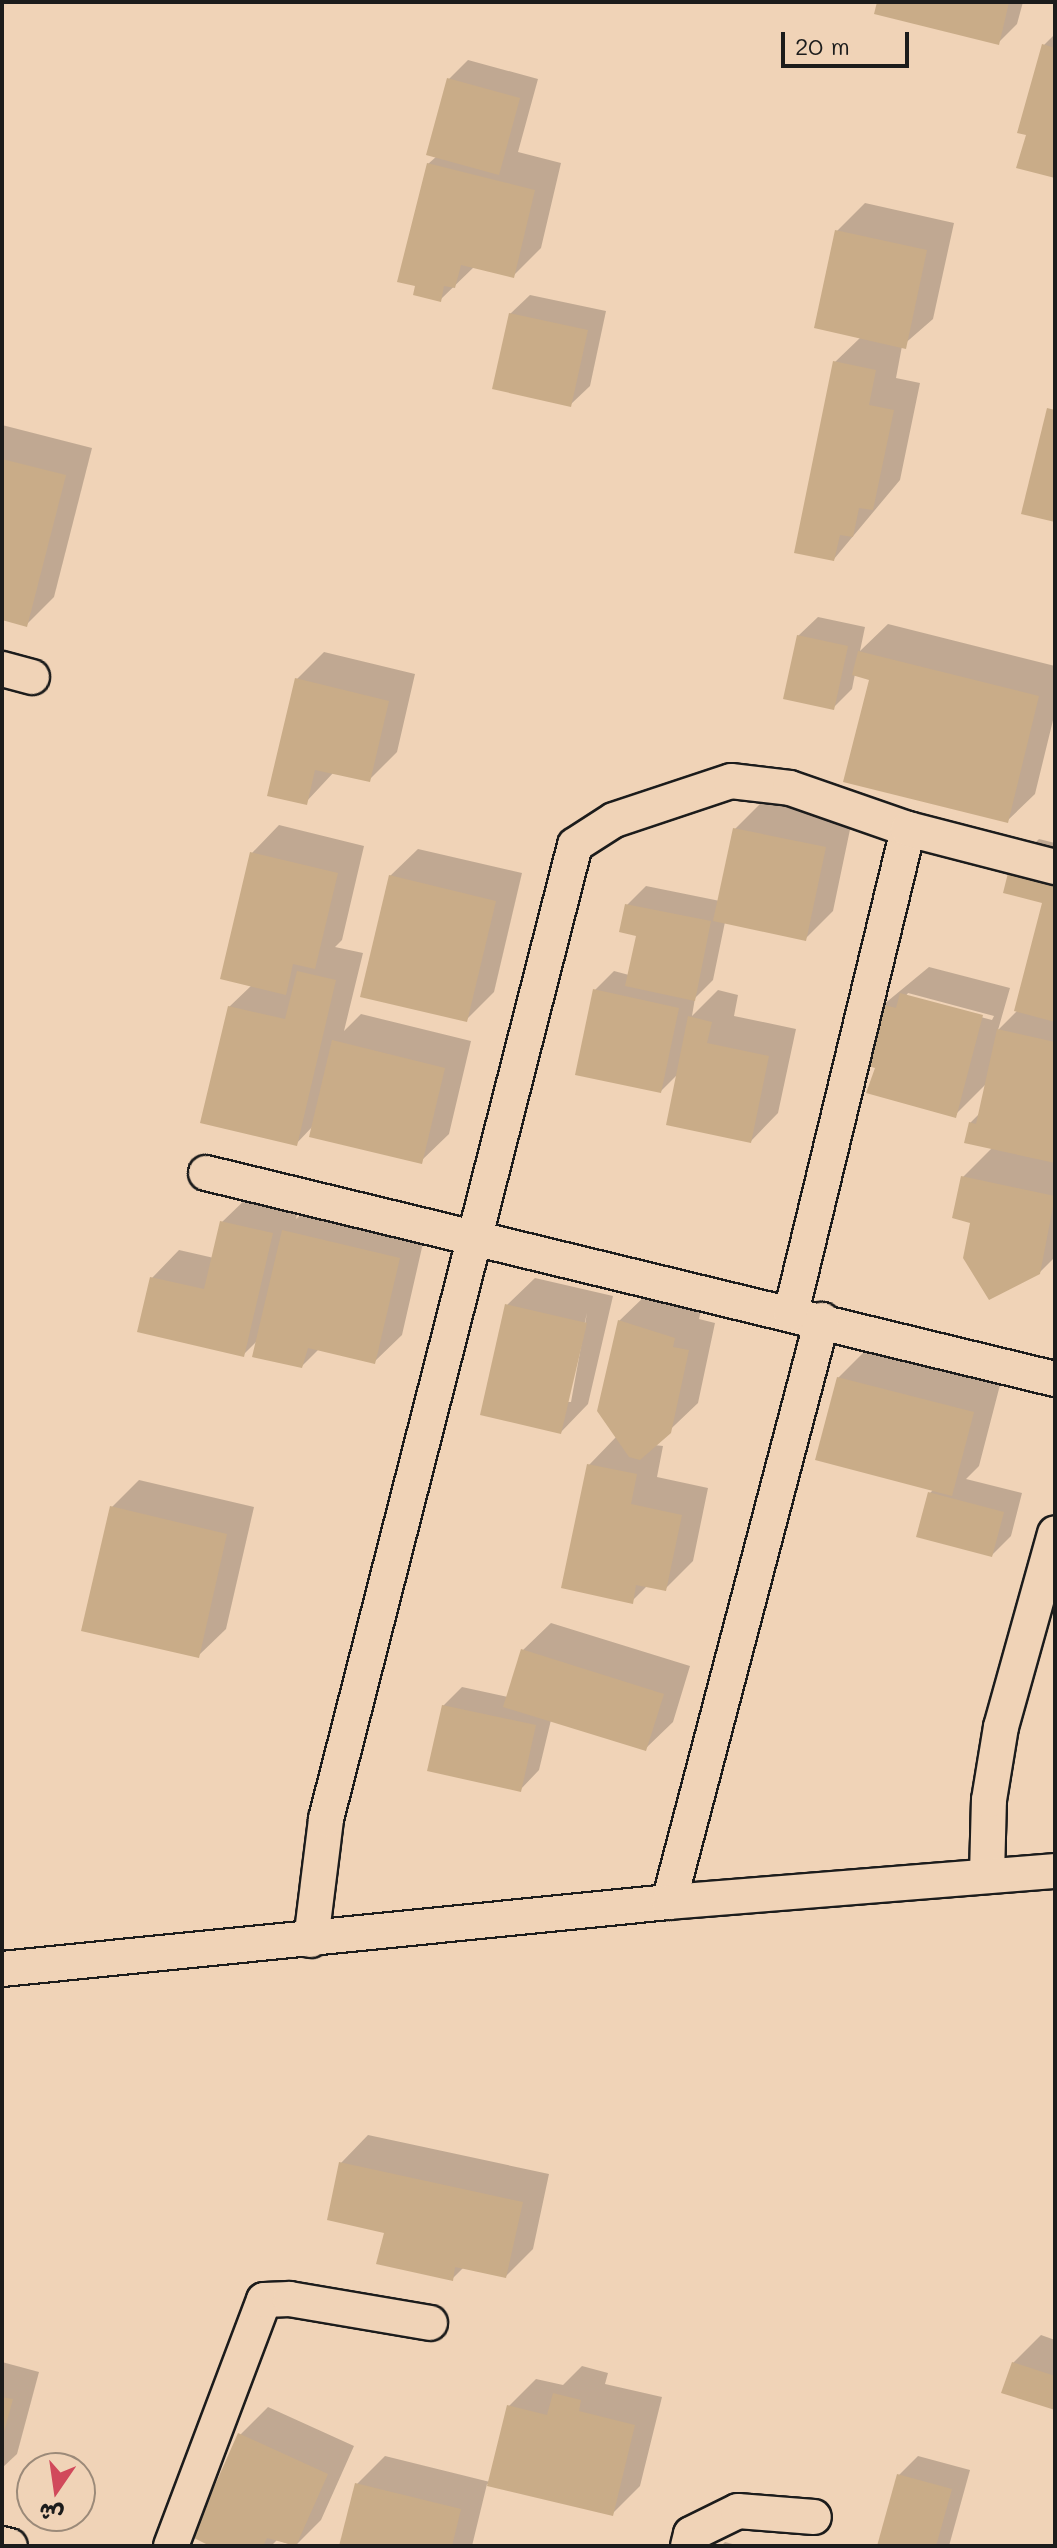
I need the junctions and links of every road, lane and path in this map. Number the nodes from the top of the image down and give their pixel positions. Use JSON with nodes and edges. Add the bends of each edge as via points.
{"nodes":[{"id":1,"x":908,"y":829,"type":"junction"},
{"id":2,"x":1055,"y":867,"type":"edge"},
{"id":3,"x":206,"y":1173,"type":"dead end"},
{"id":4,"x":478,"y":1238,"type":"junction"},
{"id":5,"x":806,"y":1316,"type":"junction"},
{"id":6,"x":1055,"y":1379,"type":"edge"},
{"id":7,"x":1055,"y":1533,"type":"edge"},
{"id":8,"x":1055,"y":1871,"type":"edge"},
{"id":9,"x":987,"y":1875,"type":"junction"},
{"id":10,"x":669,"y":1902,"type":"junction"},
{"id":11,"x":311,"y":1940,"type":"junction"},
{"id":12,"x":2,"y":1969,"type":"edge"},
{"id":13,"x":430,"y":2323,"type":"dead end"},
{"id":14,"x":814,"y":2517,"type":"dead end"},
{"id":15,"x":2,"y":2544,"type":"edge"},
{"id":16,"x":10,"y":2546,"type":"edge"},
{"id":17,"x":171,"y":2546,"type":"edge"},
{"id":18,"x":688,"y":2546,"type":"edge"}],
"edges":[{"from":1,"to":2,"type":"street"},
{"from":1,"to":4,"type":"street","via":[[790,788],[731,781],[614,820],[575,845]]},
{"from":1,"to":5,"type":"street"},
{"from":3,"to":4,"type":"street"},
{"from":4,"to":5,"type":"street"},
{"from":4,"to":11,"type":"street","via":[[326,1819]]},
{"from":5,"to":6,"type":"street"},
{"from":5,"to":10,"type":"street"},
{"from":7,"to":9,"type":"street","via":[[1001,1727],[989,1800]]},
{"from":8,"to":9,"type":"street"},
{"from":9,"to":10,"type":"street"},
{"from":10,"to":11,"type":"street"},
{"from":11,"to":12,"type":"street"},
{"from":13,"to":17,"type":"street","via":[[290,2299],[264,2300]]},
{"from":14,"to":18,"type":"street","via":[[738,2511],[691,2534]]},
{"from":15,"to":16,"type":"street"}]}
